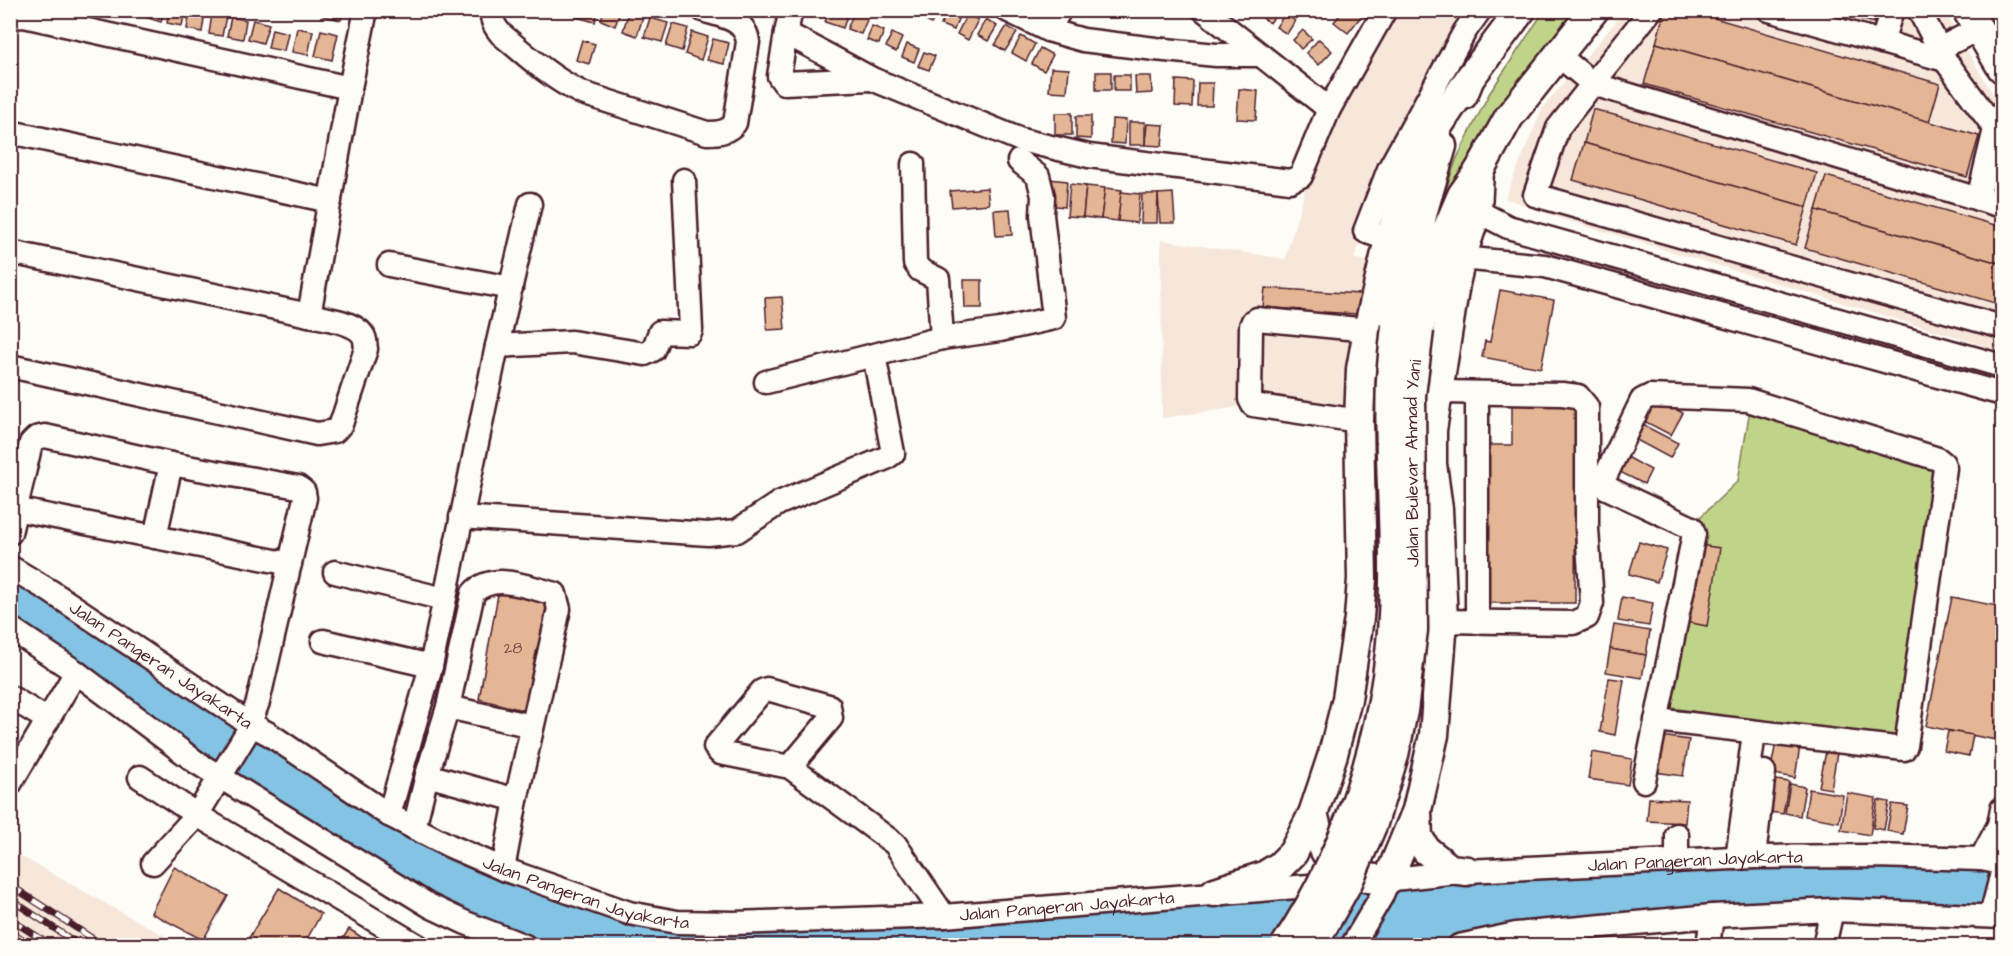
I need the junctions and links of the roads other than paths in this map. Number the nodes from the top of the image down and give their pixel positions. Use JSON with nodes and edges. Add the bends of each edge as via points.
{"nodes":[{"id":1,"x":366,"y":10,"type":"edge"},
{"id":2,"x":492,"y":10,"type":"edge"},
{"id":3,"x":703,"y":10,"type":"edge"},
{"id":4,"x":791,"y":10,"type":"edge"},
{"id":5,"x":1007,"y":10,"type":"edge"},
{"id":6,"x":1060,"y":10,"type":"edge"},
{"id":7,"x":1204,"y":10,"type":"edge"},
{"id":8,"x":1385,"y":10,"type":"edge"},
{"id":9,"x":1480,"y":10,"type":"edge"},
{"id":10,"x":1521,"y":10,"type":"edge"},
{"id":11,"x":1594,"y":10,"type":"edge"},
{"id":12,"x":1651,"y":10,"type":"edge"},
{"id":13,"x":1769,"y":10,"type":"edge"},
{"id":14,"x":1892,"y":10,"type":"edge"},
{"id":15,"x":1919,"y":10,"type":"edge"},
{"id":16,"x":10,"y":17,"type":"edge"},
{"id":17,"x":1972,"y":20,"type":"edge"},
{"id":18,"x":1048,"y":30,"type":"junction"},
{"id":19,"x":786,"y":33,"type":"junction"},
{"id":20,"x":1882,"y":42,"type":"junction"},
{"id":21,"x":1260,"y":55,"type":"junction"},
{"id":22,"x":1558,"y":55,"type":"junction"},
{"id":23,"x":1942,"y":55,"type":"junction"},
{"id":24,"x":2002,"y":68,"type":"edge"},
{"id":25,"x":1470,"y":78,"type":"junction"},
{"id":26,"x":872,"y":79,"type":"junction"},
{"id":27,"x":1593,"y":84,"type":"junction"},
{"id":28,"x":350,"y":88,"type":"junction"},
{"id":29,"x":1329,"y":109,"type":"junction"},
{"id":30,"x":10,"y":132,"type":"edge"},
{"id":31,"x":1999,"y":133,"type":"edge"},
{"id":32,"x":1019,"y":161,"type":"dead end"},
{"id":33,"x":913,"y":164,"type":"dead end"},
{"id":34,"x":1479,"y":171,"type":"junction"},
{"id":35,"x":684,"y":180,"type":"dead end"},
{"id":36,"x":1978,"y":199,"type":"junction"},
{"id":37,"x":1554,"y":200,"type":"junction"},
{"id":38,"x":330,"y":201,"type":"junction"},
{"id":39,"x":530,"y":204,"type":"dead end"},
{"id":40,"x":2002,"y":206,"type":"edge"},
{"id":41,"x":1477,"y":211,"type":"junction"},
{"id":42,"x":1377,"y":235,"type":"junction"},
{"id":43,"x":1544,"y":237,"type":"junction"},
{"id":44,"x":10,"y":252,"type":"edge"},
{"id":45,"x":1461,"y":258,"type":"junction"},
{"id":46,"x":389,"y":265,"type":"dead end"},
{"id":47,"x":511,"y":288,"type":"junction"},
{"id":48,"x":1797,"y":308,"type":"junction"},
{"id":49,"x":309,"y":315,"type":"junction"},
{"id":50,"x":2002,"y":327,"type":"edge"},
{"id":51,"x":1408,"y":328,"type":"junction"},
{"id":52,"x":1368,"y":330,"type":"junction"},
{"id":53,"x":1789,"y":335,"type":"junction"},
{"id":54,"x":942,"y":338,"type":"junction"},
{"id":55,"x":497,"y":346,"type":"junction"},
{"id":56,"x":874,"y":355,"type":"junction"},
{"id":57,"x":10,"y":366,"type":"edge"},
{"id":58,"x":2002,"y":366,"type":"edge"},
{"id":59,"x":766,"y":382,"type":"dead end"},
{"id":60,"x":1439,"y":392,"type":"junction"},
{"id":61,"x":1477,"y":394,"type":"junction"},
{"id":62,"x":2002,"y":394,"type":"edge"},
{"id":63,"x":1359,"y":421,"type":"junction"},
{"id":64,"x":171,"y":464,"type":"junction"},
{"id":65,"x":15,"y":509,"type":"junction"},
{"id":66,"x":461,"y":517,"type":"junction"},
{"id":67,"x":10,"y":533,"type":"edge"},
{"id":68,"x":154,"y":537,"type":"junction"},
{"id":69,"x":290,"y":564,"type":"junction"},
{"id":70,"x":10,"y":567,"type":"edge"},
{"id":71,"x":335,"y":572,"type":"dead end"},
{"id":72,"x":444,"y":599,"type":"junction"},
{"id":73,"x":1443,"y":621,"type":"junction"},
{"id":74,"x":1477,"y":621,"type":"junction"},
{"id":75,"x":10,"y":628,"type":"edge"},
{"id":76,"x":324,"y":641,"type":"dead end"},
{"id":77,"x":431,"y":666,"type":"junction"},
{"id":78,"x":76,"y":672,"type":"junction"},
{"id":79,"x":10,"y":697,"type":"edge"},
{"id":80,"x":448,"y":707,"type":"junction"},
{"id":81,"x":48,"y":720,"type":"junction"},
{"id":82,"x":1656,"y":720,"type":"junction"},
{"id":83,"x":532,"y":726,"type":"junction"},
{"id":84,"x":248,"y":729,"type":"junction"},
{"id":85,"x":1761,"y":734,"type":"junction"},
{"id":86,"x":790,"y":767,"type":"junction"},
{"id":87,"x":223,"y":772,"type":"junction"},
{"id":88,"x":427,"y":775,"type":"junction"},
{"id":89,"x":140,"y":777,"type":"dead end"},
{"id":90,"x":1644,"y":781,"type":"dead end"},
{"id":91,"x":10,"y":784,"type":"edge"},
{"id":92,"x":1323,"y":784,"type":"junction"},
{"id":93,"x":516,"y":800,"type":"junction"},
{"id":94,"x":2002,"y":809,"type":"edge"},
{"id":95,"x":1417,"y":810,"type":"junction"},
{"id":96,"x":1313,"y":814,"type":"junction"},
{"id":97,"x":196,"y":815,"type":"junction"},
{"id":98,"x":389,"y":815,"type":"junction"},
{"id":99,"x":414,"y":828,"type":"junction"},
{"id":100,"x":1677,"y":836,"type":"dead end"},
{"id":101,"x":1745,"y":858,"type":"junction"},
{"id":102,"x":1677,"y":861,"type":"junction"},
{"id":103,"x":1992,"y":861,"type":"edge"},
{"id":104,"x":153,"y":862,"type":"dead end"},
{"id":105,"x":502,"y":869,"type":"junction"},
{"id":106,"x":1467,"y":871,"type":"junction"},
{"id":107,"x":2002,"y":873,"type":"edge"},
{"id":108,"x":1384,"y":889,"type":"junction"},
{"id":109,"x":1215,"y":892,"type":"junction"},
{"id":110,"x":1832,"y":910,"type":"junction"},
{"id":111,"x":944,"y":916,"type":"junction"},
{"id":112,"x":1712,"y":916,"type":"junction"},
{"id":113,"x":1997,"y":916,"type":"edge"},
{"id":114,"x":418,"y":945,"type":"edge"},
{"id":115,"x":525,"y":945,"type":"edge"},
{"id":116,"x":1285,"y":945,"type":"edge"},
{"id":117,"x":1312,"y":945,"type":"edge"},
{"id":118,"x":1352,"y":945,"type":"edge"},
{"id":119,"x":1459,"y":945,"type":"edge"},
{"id":120,"x":1708,"y":945,"type":"edge"},
{"id":121,"x":1824,"y":945,"type":"edge"}],
"edges":[{"from":1,"to":28,"type":"street"},
{"from":2,"to":3,"type":"street","via":[[491,17],[501,34],[565,85],[707,134],[730,129],[735,123],[748,42],[742,25]]},
{"from":4,"to":19,"type":"street"},
{"from":5,"to":18,"type":"street"},
{"from":6,"to":18,"type":"street"},
{"from":7,"to":21,"type":"street"},
{"from":8,"to":29,"type":"street"},
{"from":9,"to":42,"type":"street","via":[[1389,169]]},
{"from":10,"to":25,"type":"main road","name":"Jalan Bulevar Ahmad Yani"},
{"from":11,"to":22,"type":"main road","name":"Jalan Bulevar Ahmad Yani"},
{"from":12,"to":27,"type":"street"},
{"from":13,"to":20,"type":"street"},
{"from":14,"to":20,"type":"street"},
{"from":15,"to":23,"type":"street"},
{"from":16,"to":28,"type":"street","via":[[24,15]]},
{"from":17,"to":23,"type":"street"},
{"from":17,"to":24,"type":"main road"},
{"from":18,"to":21,"type":"street","via":[[1083,40],[1155,50]]},
{"from":19,"to":26,"type":"street"},
{"from":19,"to":26,"type":"street","via":[[779,76],[784,82]]},
{"from":20,"to":23,"type":"street"},
{"from":21,"to":29,"type":"street"},
{"from":22,"to":27,"type":"street"},
{"from":22,"to":34,"type":"main road","name":"Jalan Bulevar Ahmad Yani","via":[[1509,117]]},
{"from":23,"to":31,"type":"street"},
{"from":25,"to":42,"type":"main road","via":[[1436,129]]},
{"from":25,"to":51,"type":"main road","name":"Jalan Bulevar Ahmad Yani","via":[[1442,145],[1424,207]]},
{"from":26,"to":29,"type":"street","via":[[1055,150],[1290,181],[1301,176]]},
{"from":27,"to":36,"type":"street"},
{"from":27,"to":37,"type":"street","via":[[1558,128],[1536,195]]},
{"from":28,"to":38,"type":"street"},
{"from":30,"to":38,"type":"street"},
{"from":31,"to":36,"type":"street"},
{"from":32,"to":54,"type":"street","via":[[1038,176],[1043,196],[1054,318]]},
{"from":33,"to":54,"type":"street","via":[[915,263],[938,279]]},
{"from":34,"to":41,"type":"main road"},
{"from":34,"to":51,"type":"main road","name":"Jalan Bulevar Ahmad Yani","via":[[1462,195]]},
{"from":35,"to":55,"type":"street","via":[[690,333],[660,332],[653,350],[645,354],[572,342]]},
{"from":36,"to":40,"type":"street"},
{"from":37,"to":43,"type":"street"},
{"from":37,"to":50,"type":"street"},
{"from":38,"to":49,"type":"street"},
{"from":39,"to":47,"type":"street"},
{"from":41,"to":43,"type":"street","via":[[1508,227]]},
{"from":41,"to":45,"type":"main road"},
{"from":42,"to":52,"type":"main road"},
{"from":43,"to":48,"type":"street"},
{"from":44,"to":49,"type":"street"},
{"from":45,"to":53,"type":"street","via":[[1545,266]]},
{"from":45,"to":60,"type":"main road"},
{"from":46,"to":47,"type":"street"},
{"from":47,"to":55,"type":"street"},
{"from":48,"to":53,"type":"street"},
{"from":48,"to":58,"type":"street"},
{"from":49,"to":57,"type":"street","via":[[354,326],[365,339],[366,350],[341,424],[327,433],[317,434]]},
{"from":51,"to":116,"type":"main road","name":"Jalan Bulevar Ahmad Yani","bridge":true,"via":[[1391,380],[1392,642],[1377,726],[1340,842]]},
{"from":51,"to":117,"type":"main road","name":"Jalan Bulevar Ahmad Yani","bridge":true,"via":[[1413,630],[1402,711],[1394,755],[1373,823],[1348,882]]},
{"from":52,"to":63,"type":"main road","via":[[1361,369]]},
{"from":52,"to":63,"type":"street","via":[[1257,319],[1251,326],[1253,405]]},
{"from":53,"to":62,"type":"street"},
{"from":54,"to":56,"type":"street"},
{"from":55,"to":66,"type":"street"},
{"from":56,"to":59,"type":"street"},
{"from":56,"to":66,"type":"street","via":[[893,453],[779,503],[737,531],[708,534]]},
{"from":60,"to":61,"type":"street"},
{"from":60,"to":73,"type":"main road","via":[[1432,430],[1432,464]]},
{"from":61,"to":74,"type":"street"},
{"from":61,"to":74,"type":"street","via":[[1562,394],[1578,396],[1587,407],[1587,529],[1592,603],[1587,617],[1573,623]]},
{"from":63,"to":92,"type":"main road","via":[[1359,618],[1341,726]]},
{"from":64,"to":65,"type":"street","via":[[45,436],[36,438],[31,443]]},
{"from":64,"to":68,"type":"street"},
{"from":64,"to":69,"type":"street","via":[[304,492]]},
{"from":65,"to":67,"type":"street"},
{"from":65,"to":68,"type":"street"},
{"from":66,"to":72,"type":"street"},
{"from":68,"to":69,"type":"street"},
{"from":69,"to":84,"type":"street","via":[[258,702]]},
{"from":70,"to":84,"type":"street","name":"Jalan Pangeran Jayakarta"},
{"from":71,"to":72,"type":"street"},
{"from":72,"to":77,"type":"street"},
{"from":73,"to":74,"type":"street"},
{"from":73,"to":95,"type":"main road","via":[[1434,735]]},
{"from":75,"to":78,"type":"street"},
{"from":76,"to":77,"type":"street"},
{"from":77,"to":98,"type":"street"},
{"from":78,"to":81,"type":"street"},
{"from":78,"to":87,"type":"street","via":[[196,762]]},
{"from":79,"to":81,"type":"street"},
{"from":80,"to":83,"type":"street"},
{"from":80,"to":83,"type":"street","via":[[473,593],[498,581],[555,594],[558,600]]},
{"from":80,"to":88,"type":"street"},
{"from":81,"to":91,"type":"street"},
{"from":82,"to":85,"type":"street"},
{"from":82,"to":85,"type":"street","via":[[1694,534],[1692,528],[1602,483],[1642,400],[1650,396],[1748,400],[1938,459],[1945,468],[1906,746],[1901,750]]},
{"from":82,"to":90,"type":"street"},
{"from":83,"to":93,"type":"street"},
{"from":84,"to":87,"type":"street"},
{"from":84,"to":98,"type":"street","name":"Jalan Pangeran Jayakarta","via":[[269,734]]},
{"from":85,"to":101,"type":"street"},
{"from":86,"to":86,"type":"street","via":[[831,718],[831,712],[829,706],[767,689],[715,747],[720,753]]},
{"from":86,"to":111,"type":"street","via":[[894,844]]},
{"from":87,"to":97,"type":"street"},
{"from":87,"to":115,"type":"street","via":[[276,810],[430,906]]},
{"from":88,"to":93,"type":"street"},
{"from":88,"to":99,"type":"street"},
{"from":89,"to":97,"type":"street"},
{"from":92,"to":95,"type":"main road","via":[[1337,809],[1350,820],[1388,824],[1402,821]]},
{"from":92,"to":96,"type":"main road"},
{"from":93,"to":105,"type":"street"},
{"from":94,"to":103,"type":"street"},
{"from":95,"to":106,"type":"main road","via":[[1418,837],[1426,850],[1450,869]]},
{"from":95,"to":108,"type":"main road"},
{"from":96,"to":108,"type":"main road","via":[[1325,853],[1337,865]]},
{"from":96,"to":109,"type":"main road","via":[[1293,853],[1280,866],[1264,876]]},
{"from":97,"to":104,"type":"street"},
{"from":97,"to":114,"type":"street"},
{"from":98,"to":99,"type":"street","name":"Jalan Pangeran Jayakarta"},
{"from":99,"to":105,"type":"street","name":"Jalan Pangeran Jayakarta"},
{"from":100,"to":102,"type":"street"},
{"from":101,"to":102,"type":"street","name":"Jalan Pangeran Jayakarta"},
{"from":101,"to":103,"type":"street","name":"Jalan Pangeran Jayakarta","via":[[1874,856]]},
{"from":102,"to":106,"type":"street","name":"Jalan Pangeran Jayakarta"},
{"from":105,"to":111,"type":"street","name":"Jalan Pangeran Jayakarta","via":[[629,913],[677,922]]},
{"from":106,"to":108,"type":"street","name":"Jalan Pangeran Jayakarta"},
{"from":107,"to":113,"type":"street"},
{"from":108,"to":109,"type":"street","name":"Jalan Pangeran Jayakarta"},
{"from":108,"to":118,"type":"street"},
{"from":109,"to":111,"type":"street","name":"Jalan Pangeran Jayakarta"},
{"from":110,"to":112,"type":"street"},
{"from":110,"to":113,"type":"street"},
{"from":110,"to":121,"type":"street"},
{"from":112,"to":119,"type":"street","via":[[1516,934]]},
{"from":112,"to":120,"type":"street"}]}
